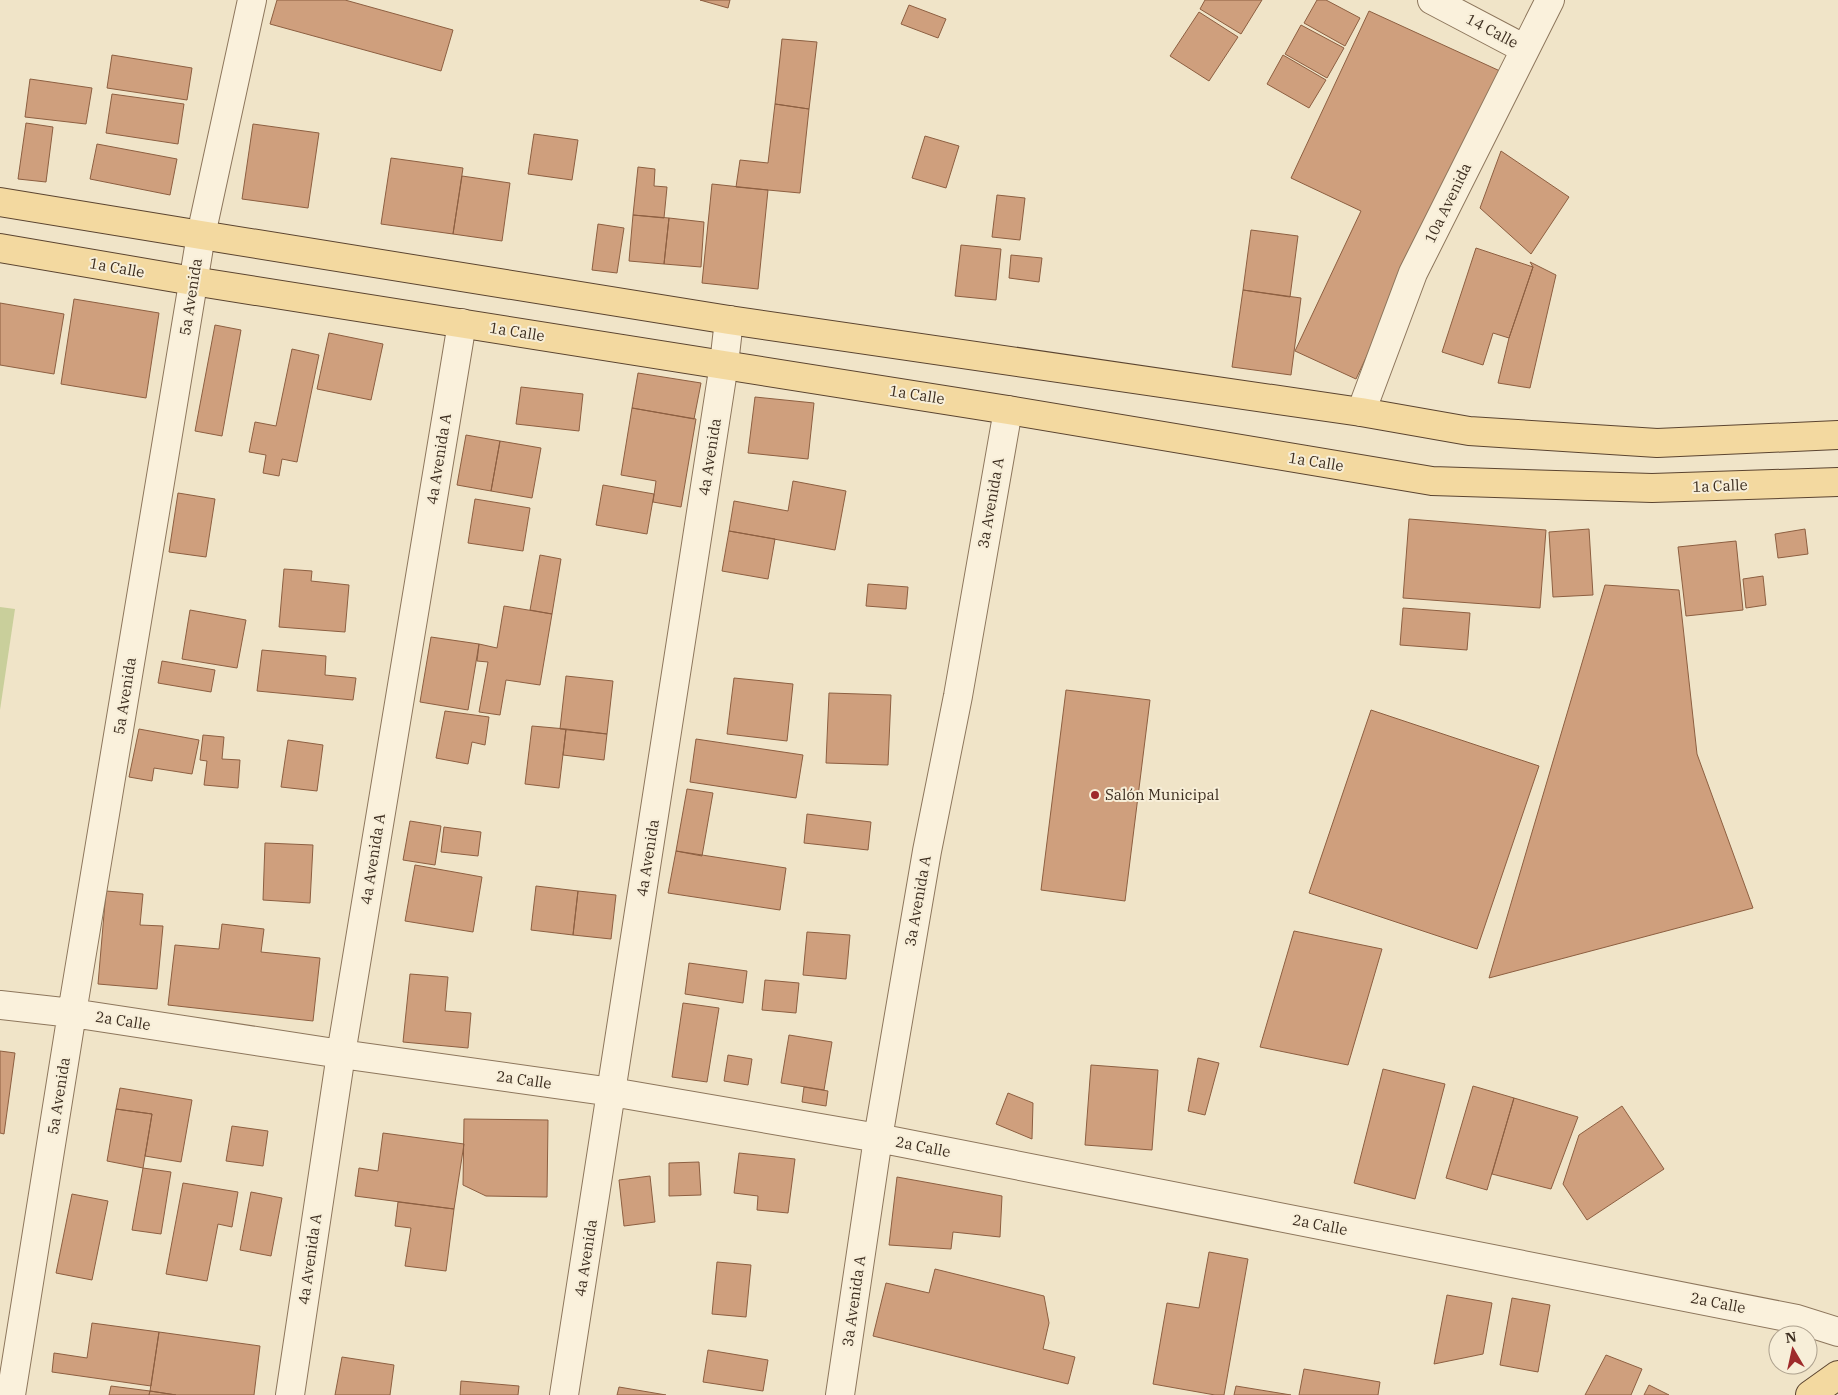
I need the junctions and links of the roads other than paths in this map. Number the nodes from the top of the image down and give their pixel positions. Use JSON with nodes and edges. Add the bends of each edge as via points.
{"nodes":[{"id":1,"x":252,"y":0,"type":"edge"},
{"id":2,"x":1432,"y":0,"type":"edge"},
{"id":3,"x":1550,"y":0,"type":"edge"},
{"id":4,"x":1524,"y":49,"type":"junction"},
{"id":5,"x":0,"y":202,"type":"edge"},
{"id":6,"x":201,"y":236,"type":"junction"},
{"id":7,"x":0,"y":248,"type":"edge"},
{"id":8,"x":193,"y":281,"type":"junction"},
{"id":9,"x":729,"y":320,"type":"junction"},
{"id":10,"x":462,"y":323,"type":"junction"},
{"id":11,"x":724,"y":364,"type":"junction"},
{"id":12,"x":1008,"y":410,"type":"junction"},
{"id":13,"x":1361,"y":412,"type":"junction"},
{"id":14,"x":1838,"y":435,"type":"edge"},
{"id":15,"x":1838,"y":482,"type":"edge"},
{"id":16,"x":0,"y":1005,"type":"edge"},
{"id":17,"x":72,"y":1013,"type":"junction"},
{"id":18,"x":341,"y":1054,"type":"junction"},
{"id":19,"x":612,"y":1092,"type":"junction"},
{"id":20,"x":878,"y":1138,"type":"junction"},
{"id":21,"x":1838,"y":1332,"type":"edge"},
{"id":22,"x":11,"y":1395,"type":"edge"},
{"id":23,"x":290,"y":1395,"type":"edge"},
{"id":24,"x":564,"y":1395,"type":"edge"},
{"id":25,"x":840,"y":1395,"type":"edge"}],
"edges":[{"from":1,"to":6,"type":"street","name":"5a Avenida"},
{"from":2,"to":4,"type":"street","name":"14 Calle"},
{"from":3,"to":4,"type":"street","name":"10a Avenida"},
{"from":4,"to":13,"type":"street","name":"10a Avenida","via":[[1414,273]]},
{"from":5,"to":6,"type":"main road"},
{"from":6,"to":8,"type":"street","name":"5a Avenida"},
{"from":6,"to":9,"type":"main road"},
{"from":7,"to":8,"type":"main road","name":"1a Calle"},
{"from":8,"to":10,"type":"main road","name":"1a Calle"},
{"from":8,"to":17,"type":"street","name":"5a Avenida"},
{"from":9,"to":11,"type":"street","name":"4a Avenida"},
{"from":9,"to":13,"type":"main road"},
{"from":10,"to":11,"type":"main road","name":"1a Calle"},
{"from":10,"to":18,"type":"street","name":"4a Avenida A"},
{"from":11,"to":12,"type":"main road","name":"1a Calle"},
{"from":11,"to":19,"type":"street","name":"4a Avenida"},
{"from":12,"to":15,"type":"main road","name":"1a Calle","via":[[1432,481],[1652,488]]},
{"from":12,"to":20,"type":"street","name":"3a Avenida A","via":[[958,696],[926,851]]},
{"from":13,"to":14,"type":"main road","via":[[1469,431],[1657,443]]},
{"from":16,"to":17,"type":"street","name":"2a Calle"},
{"from":17,"to":18,"type":"street","name":"2a Calle"},
{"from":17,"to":22,"type":"street","name":"5a Avenida"},
{"from":18,"to":19,"type":"street","name":"2a Calle"},
{"from":18,"to":23,"type":"street","name":"4a Avenida A"},
{"from":19,"to":20,"type":"street","name":"2a Calle"},
{"from":19,"to":24,"type":"street","name":"4a Avenida"},
{"from":20,"to":21,"type":"street","name":"2a Calle","via":[[1797,1318]]},
{"from":20,"to":25,"type":"street","name":"3a Avenida A"}]}
